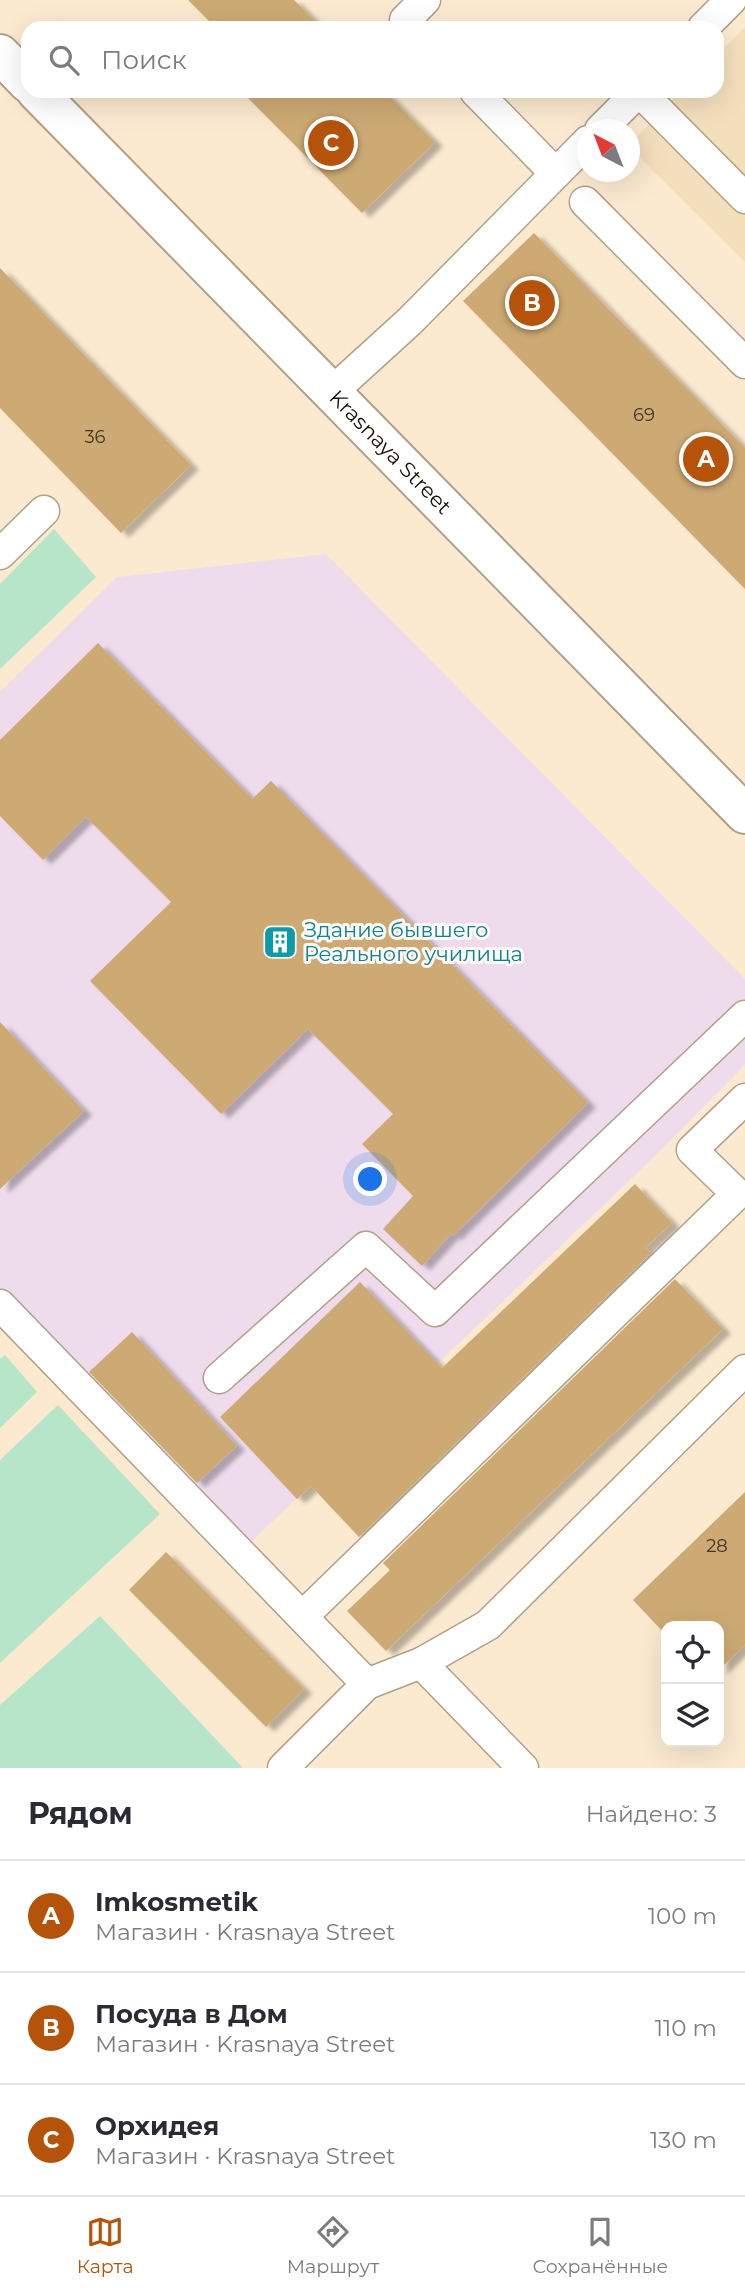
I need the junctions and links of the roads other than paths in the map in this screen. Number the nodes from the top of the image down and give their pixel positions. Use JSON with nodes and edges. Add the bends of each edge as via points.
{"nodes":[{"id":1,"x":425,"y":0,"type":"edge"},
{"id":2,"x":731,"y":0,"type":"edge"},
{"id":3,"x":406,"y":21,"type":"edge"},
{"id":4,"x":710,"y":21,"type":"edge"},
{"id":5,"x":0,"y":54,"type":"edge"},
{"id":6,"x":21,"y":76,"type":"edge"},
{"id":7,"x":43,"y":98,"type":"edge"},
{"id":8,"x":482,"y":98,"type":"edge"},
{"id":9,"x":632,"y":98,"type":"edge"},
{"id":10,"x":646,"y":98,"type":"edge"},
{"id":11,"x":611,"y":119,"type":"edge"},
{"id":12,"x":577,"y":151,"type":"edge"},
{"id":13,"x":555,"y":173,"type":"junction"},
{"id":14,"x":745,"y":198,"type":"edge"},
{"id":15,"x":584,"y":202,"type":"dead end"},
{"id":16,"x":745,"y":363,"type":"edge"},
{"id":17,"x":332,"y":392,"type":"junction"},
{"id":18,"x":44,"y":511,"type":"dead end"},
{"id":19,"x":0,"y":554,"type":"edge"},
{"id":20,"x":745,"y":814,"type":"edge"},
{"id":21,"x":745,"y":1016,"type":"edge"},
{"id":22,"x":745,"y":1099,"type":"edge"},
{"id":23,"x":0,"y":1305,"type":"edge"},
{"id":24,"x":745,"y":1370,"type":"edge"},
{"id":25,"x":219,"y":1378,"type":"dead end"},
{"id":26,"x":303,"y":1616,"type":"junction"},
{"id":27,"x":421,"y":1663,"type":"junction"},
{"id":28,"x":367,"y":1684,"type":"junction"},
{"id":29,"x":283,"y":1768,"type":"edge"},
{"id":30,"x":523,"y":1768,"type":"edge"}],
"edges":[{"from":1,"to":3,"type":"lane"},
{"from":2,"to":4,"type":"lane"},
{"from":5,"to":6,"type":"main road"},
{"from":7,"to":17,"type":"main road","name":"Krasnaya Street"},
{"from":8,"to":13,"type":"lane"},
{"from":9,"to":11,"type":"lane"},
{"from":10,"to":14,"type":"lane"},
{"from":12,"to":13,"type":"lane"},
{"from":13,"to":17,"type":"lane","via":[[410,321]]},
{"from":15,"to":16,"type":"lane"},
{"from":17,"to":20,"type":"main road","name":"Krasnaya Street"},
{"from":18,"to":19,"type":"lane"},
{"from":21,"to":25,"type":"lane","via":[[435,1311],[366,1247]]},
{"from":22,"to":26,"type":"lane","via":[[692,1150],[737,1195]]},
{"from":23,"to":26,"type":"lane"},
{"from":24,"to":27,"type":"lane","via":[[488,1625]]},
{"from":26,"to":28,"type":"lane"},
{"from":27,"to":28,"type":"lane"},
{"from":27,"to":30,"type":"lane"},
{"from":28,"to":29,"type":"lane"}]}
